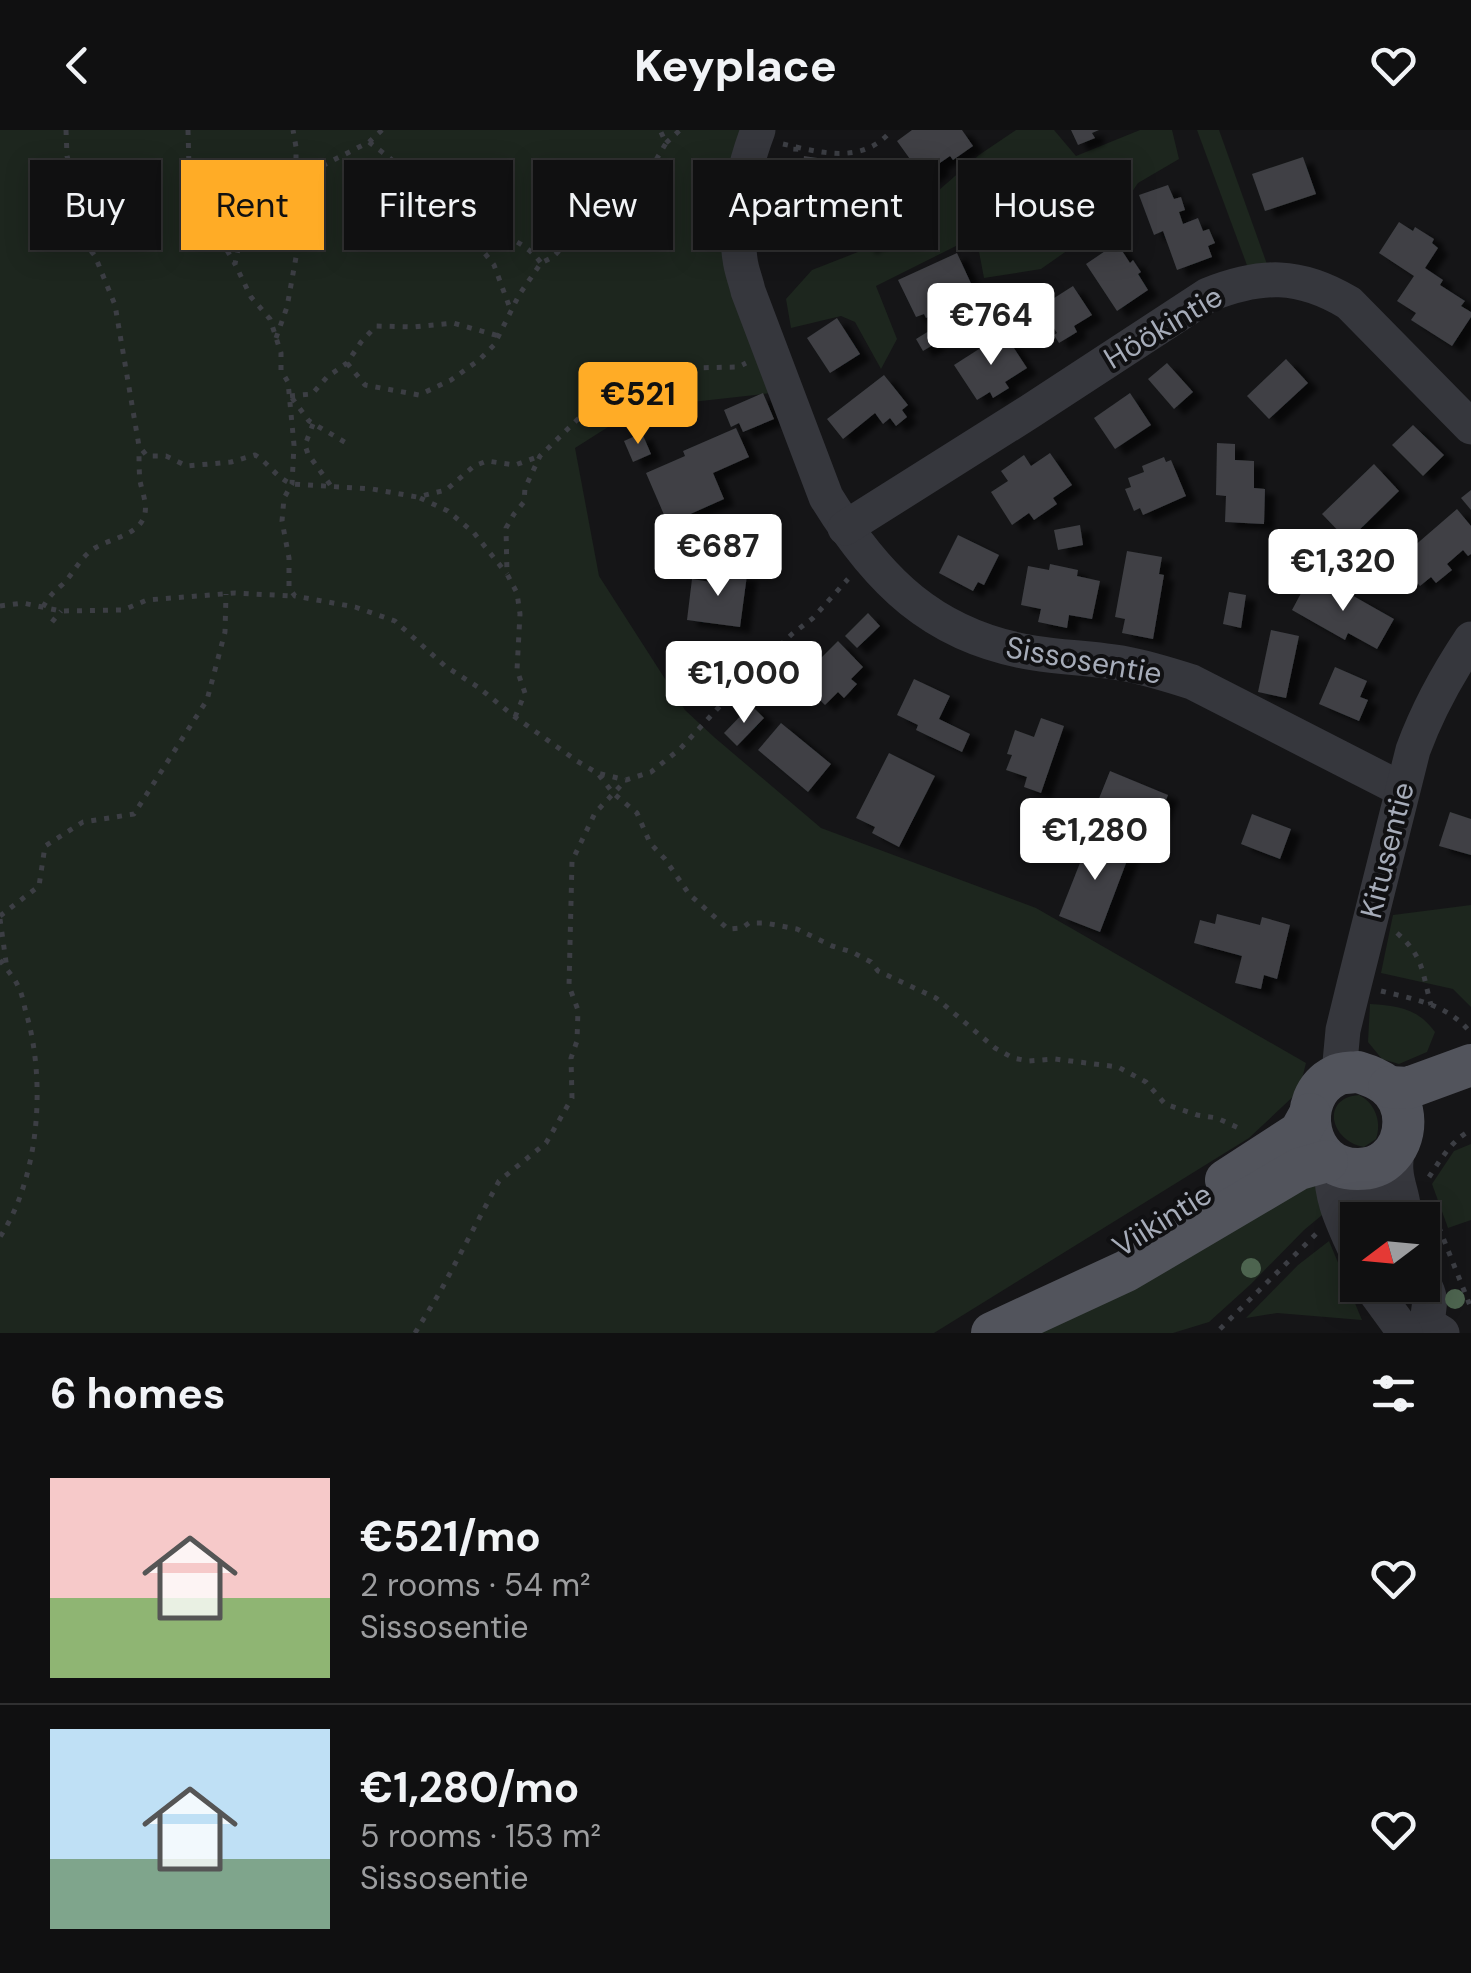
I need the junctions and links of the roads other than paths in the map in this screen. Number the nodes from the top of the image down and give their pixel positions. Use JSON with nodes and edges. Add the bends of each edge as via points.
{"nodes":[{"id":1,"x":758,"y":130,"type":"edge"},
{"id":2,"x":1471,"y":426,"type":"edge"},
{"id":3,"x":845,"y":528,"type":"junction"},
{"id":4,"x":1471,"y":639,"type":"edge"},
{"id":5,"x":1402,"y":789,"type":"junction"},
{"id":6,"x":1471,"y":1065,"type":"edge"},
{"id":7,"x":1339,"y":1074,"type":"junction"},
{"id":8,"x":1389,"y":1087,"type":"junction"},
{"id":9,"x":1471,"y":1093,"type":"edge"},
{"id":10,"x":1310,"y":1114,"type":"junction"},
{"id":11,"x":1400,"y":1139,"type":"junction"},
{"id":12,"x":1336,"y":1165,"type":"junction"},
{"id":13,"x":1374,"y":1202,"type":"edge"},
{"id":14,"x":1404,"y":1202,"type":"edge"},
{"id":15,"x":1340,"y":1215,"type":"edge"},
{"id":16,"x":1382,"y":1302,"type":"edge"},
{"id":17,"x":1440,"y":1302,"type":"edge"},
{"id":18,"x":1000,"y":1328,"type":"edge"},
{"id":19,"x":1405,"y":1333,"type":"edge"},
{"id":20,"x":1445,"y":1333,"type":"edge"}],
"edges":[{"from":1,"to":3,"type":"street","name":"Sissosentie","via":[[744,171],[740,259],[826,497]]},
{"from":2,"to":3,"type":"street","name":"Höökintie","via":[[1348,304],[1300,281],[1259,280],[1208,294]]},
{"from":3,"to":5,"type":"street","name":"Sissosentie","via":[[898,590],[941,622],[1031,653],[1124,663],[1192,682]]},
{"from":4,"to":5,"type":"street","name":"Kitusentie","via":[[1426,716]]},
{"from":5,"to":7,"type":"street","name":"Kitusentie"},
{"from":6,"to":8,"type":"main road","via":[[1408,1088]]},
{"from":7,"to":8,"type":"main road","via":[[1358,1072]]},
{"from":7,"to":10,"type":"main road","via":[[1315,1096]]},
{"from":8,"to":11,"type":"main road","via":[[1404,1116]]},
{"from":9,"to":11,"type":"main road","via":[[1423,1111]]},
{"from":10,"to":12,"type":"main road","via":[[1311,1132]]},
{"from":10,"to":18,"type":"main road","name":"Viikintie","via":[[1300,1132]]},
{"from":11,"to":12,"type":"main road","via":[[1390,1157],[1369,1169]]},
{"from":11,"to":14,"type":"street","via":[[1395,1169]]},
{"from":12,"to":13,"type":"street","via":[[1363,1181]]},
{"from":12,"to":15,"type":"street","via":[[1331,1180]]},
{"from":12,"to":18,"type":"main road","name":"Viikintie","via":[[1299,1170],[1126,1271]]},
{"from":16,"to":19,"type":"street"},
{"from":17,"to":20,"type":"street","via":[[1450,1322]]}]}
